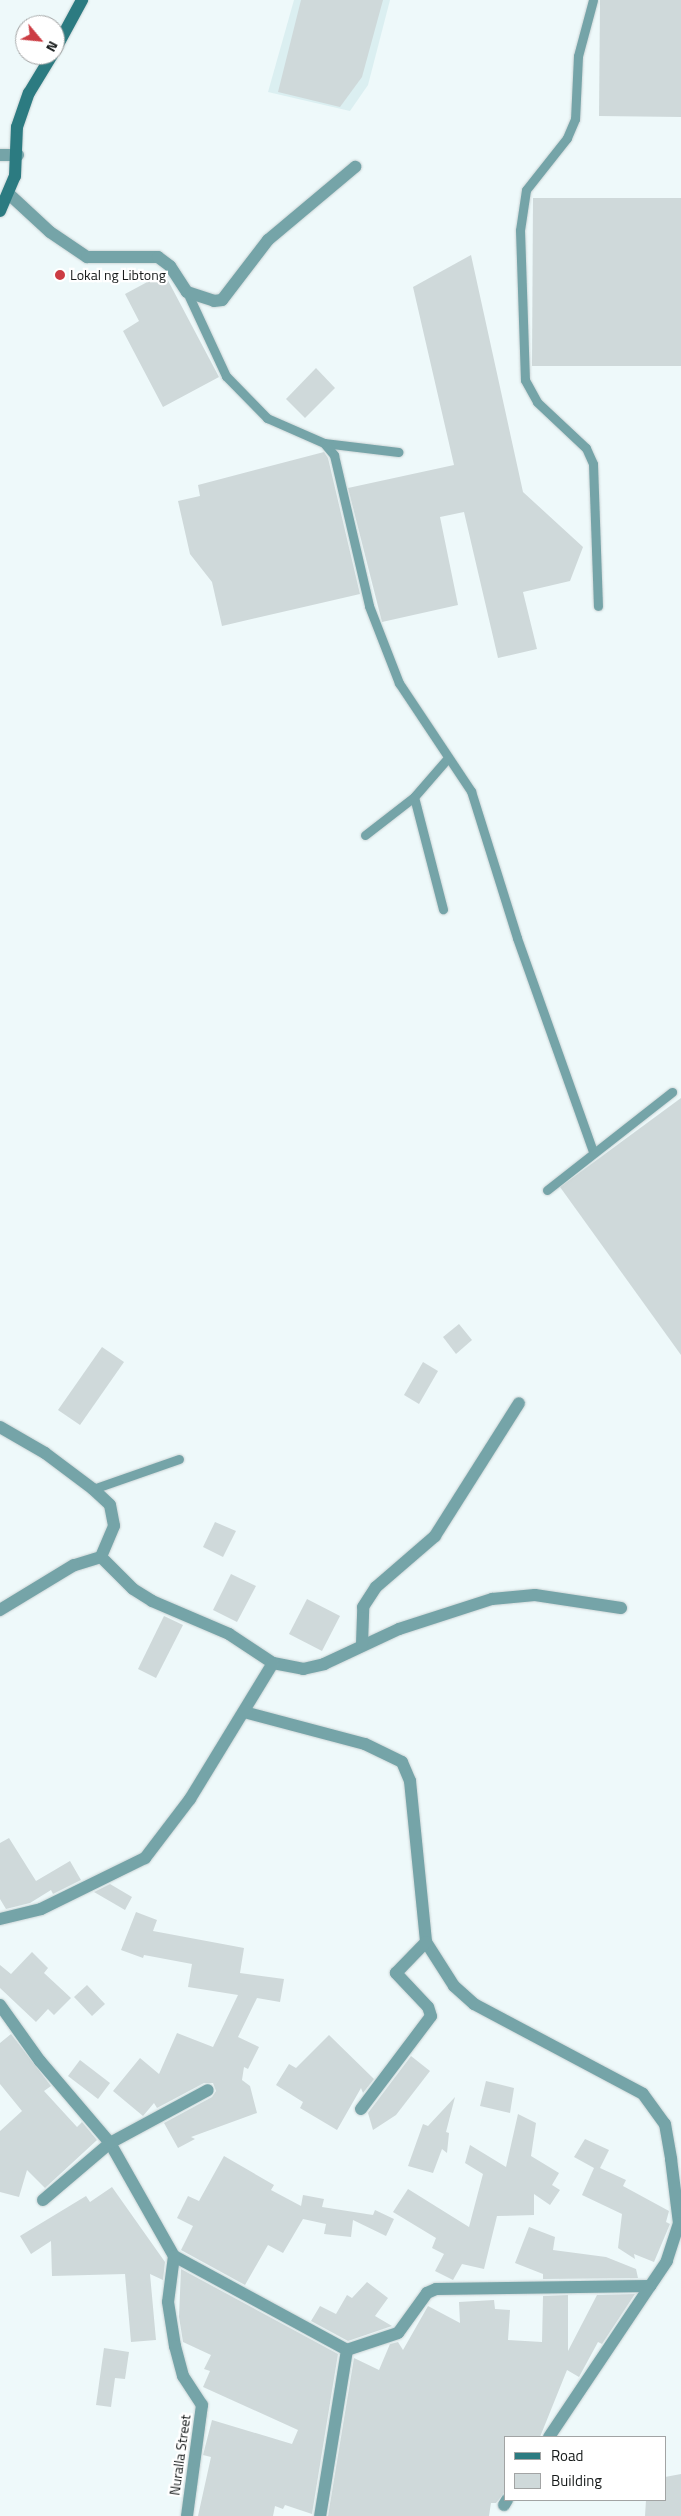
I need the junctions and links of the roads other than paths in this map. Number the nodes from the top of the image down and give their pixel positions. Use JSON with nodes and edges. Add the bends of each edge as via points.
{"nodes":[{"id":1,"x":82,"y":0,"type":"edge"},
{"id":2,"x":593,"y":0,"type":"edge"},
{"id":3,"x":65,"y":31,"type":"edge"},
{"id":4,"x":46,"y":65,"type":"edge"},
{"id":5,"x":0,"y":155,"type":"edge"},
{"id":6,"x":18,"y":155,"type":"junction"},
{"id":7,"x":354,"y":167,"type":"dead end"},
{"id":8,"x":10,"y":194,"type":"junction"},
{"id":9,"x":0,"y":211,"type":"edge"},
{"id":10,"x":187,"y":292,"type":"junction"},
{"id":11,"x":324,"y":443,"type":"junction"},
{"id":12,"x":398,"y":452,"type":"dead end"},
{"id":13,"x":598,"y":606,"type":"dead end"},
{"id":14,"x":447,"y":759,"type":"junction"},
{"id":15,"x":414,"y":797,"type":"junction"},
{"id":16,"x":365,"y":835,"type":"dead end"},
{"id":17,"x":443,"y":909,"type":"dead end"},
{"id":18,"x":672,"y":1092,"type":"dead end"},
{"id":19,"x":593,"y":1151,"type":"junction"},
{"id":20,"x":547,"y":1190,"type":"dead end"},
{"id":21,"x":519,"y":1403,"type":"dead end"},
{"id":22,"x":0,"y":1427,"type":"edge"},
{"id":23,"x":179,"y":1458,"type":"dead end"},
{"id":24,"x":93,"y":1489,"type":"junction"},
{"id":25,"x":102,"y":1556,"type":"junction"},
{"id":26,"x":621,"y":1608,"type":"dead end"},
{"id":27,"x":0,"y":1610,"type":"edge"},
{"id":28,"x":362,"y":1644,"type":"junction"},
{"id":29,"x":273,"y":1663,"type":"junction"},
{"id":30,"x":244,"y":1712,"type":"junction"},
{"id":31,"x":0,"y":1919,"type":"edge"},
{"id":32,"x":426,"y":1942,"type":"junction"},
{"id":33,"x":0,"y":2004,"type":"edge"},
{"id":34,"x":208,"y":2090,"type":"dead end"},
{"id":35,"x":361,"y":2109,"type":"dead end"},
{"id":36,"x":110,"y":2142,"type":"junction"},
{"id":37,"x":43,"y":2200,"type":"dead end"},
{"id":38,"x":174,"y":2256,"type":"junction"},
{"id":39,"x":650,"y":2286,"type":"junction"},
{"id":40,"x":347,"y":2350,"type":"junction"},
{"id":41,"x":550,"y":2436,"type":"edge"},
{"id":42,"x":187,"y":2516,"type":"edge"},
{"id":43,"x":320,"y":2516,"type":"edge"}],
"edges":[{"from":1,"to":3,"type":"main road"},
{"from":2,"to":13,"type":"lane","via":[[578,56],[575,120],[567,138],[526,190],[520,230],[525,380],[537,402],[586,448],[593,464]]},
{"from":4,"to":6,"type":"main road","via":[[29,93],[17,127]]},
{"from":5,"to":6,"type":"street"},
{"from":6,"to":8,"type":"main road"},
{"from":7,"to":10,"type":"street","via":[[268,240],[222,300],[214,301]]},
{"from":8,"to":9,"type":"main road"},
{"from":8,"to":10,"type":"street","via":[[50,232],[87,257],[158,257],[170,266]]},
{"from":10,"to":11,"type":"lane","via":[[226,376],[267,418]]},
{"from":11,"to":12,"type":"lane"},
{"from":11,"to":14,"type":"lane","via":[[334,455],[369,606],[399,683]]},
{"from":14,"to":15,"type":"lane"},
{"from":14,"to":19,"type":"lane","via":[[471,791],[517,938]]},
{"from":15,"to":16,"type":"lane"},
{"from":15,"to":17,"type":"lane"},
{"from":18,"to":19,"type":"lane"},
{"from":19,"to":20,"type":"lane"},
{"from":21,"to":28,"type":"street","via":[[435,1536],[376,1587],[363,1607]]},
{"from":22,"to":24,"type":"street","via":[[45,1453]]},
{"from":23,"to":24,"type":"lane"},
{"from":24,"to":25,"type":"street","via":[[110,1505],[114,1526]]},
{"from":25,"to":27,"type":"street","via":[[74,1565]]},
{"from":25,"to":29,"type":"street","via":[[133,1589],[228,1634]]},
{"from":26,"to":28,"type":"street","via":[[535,1595],[492,1599]]},
{"from":28,"to":29,"type":"street","via":[[324,1664],[303,1669]]},
{"from":29,"to":30,"type":"street"},
{"from":30,"to":31,"type":"street","via":[[190,1799],[145,1858],[41,1909]]},
{"from":30,"to":32,"type":"street","via":[[365,1744],[402,1762],[410,1781]]},
{"from":32,"to":35,"type":"street","via":[[396,1973],[428,2007],[431,2016]]},
{"from":32,"to":39,"type":"street","via":[[454,1986],[474,2004],[643,2094],[664,2124],[679,2223],[667,2260]]},
{"from":33,"to":36,"type":"street","via":[[40,2061]]},
{"from":34,"to":36,"type":"street"},
{"from":36,"to":37,"type":"street"},
{"from":36,"to":38,"type":"street"},
{"from":38,"to":40,"type":"street"},
{"from":38,"to":42,"type":"street","name":"Nuralla Street","via":[[168,2302],[175,2346],[183,2376],[202,2405]]},
{"from":39,"to":40,"type":"street","via":[[436,2289],[426,2293],[398,2333]]},
{"from":39,"to":41,"type":"street"},
{"from":40,"to":43,"type":"street"}]}
